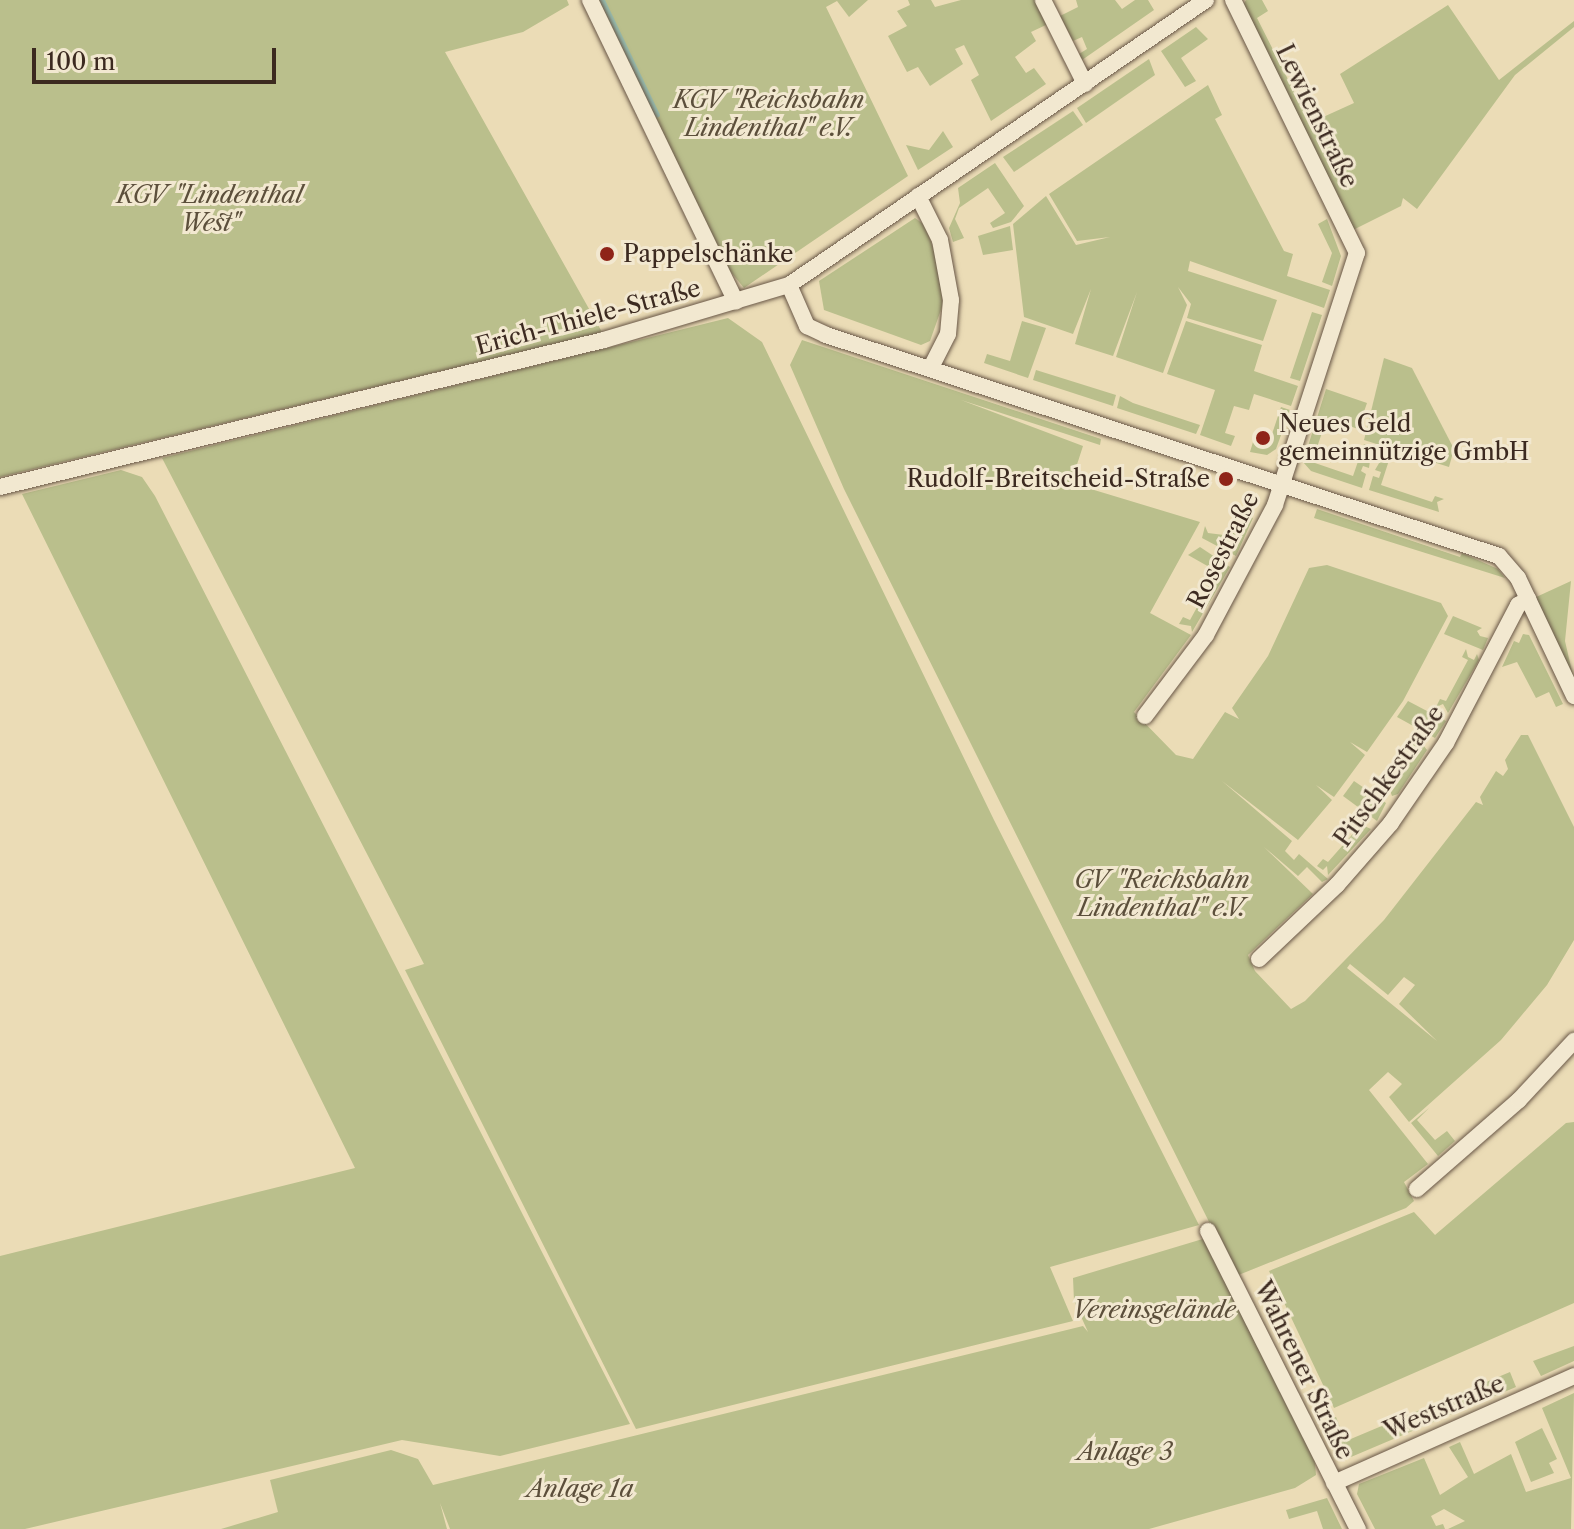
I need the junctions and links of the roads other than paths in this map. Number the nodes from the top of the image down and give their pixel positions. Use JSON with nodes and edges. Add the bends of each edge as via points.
{"nodes":[{"id":1,"x":590,"y":0,"type":"edge"},
{"id":2,"x":1043,"y":0,"type":"edge"},
{"id":3,"x":1206,"y":0,"type":"edge"},
{"id":4,"x":1233,"y":0,"type":"edge"},
{"id":5,"x":1085,"y":84,"type":"junction"},
{"id":6,"x":918,"y":196,"type":"junction"},
{"id":7,"x":1357,"y":253,"type":"joint"},
{"id":8,"x":789,"y":285,"type":"junction"},
{"id":9,"x":736,"y":302,"type":"junction"},
{"id":10,"x":930,"y":369,"type":"junction"},
{"id":11,"x":1281,"y":484,"type":"junction"},
{"id":12,"x":0,"y":487,"type":"edge"},
{"id":13,"x":1528,"y":599,"type":"junction"},
{"id":14,"x":1574,"y":696,"type":"edge"},
{"id":15,"x":1145,"y":716,"type":"dead end"},
{"id":16,"x":1259,"y":959,"type":"dead end"},
{"id":17,"x":1574,"y":1041,"type":"edge"},
{"id":18,"x":1417,"y":1189,"type":"dead end"},
{"id":19,"x":1208,"y":1231,"type":"dead end"},
{"id":20,"x":1574,"y":1376,"type":"edge"},
{"id":21,"x":1334,"y":1483,"type":"junction"},
{"id":22,"x":1358,"y":1529,"type":"edge"}],
"edges":[{"from":1,"to":9,"type":"street"},
{"from":2,"to":5,"type":"street"},
{"from":3,"to":5,"type":"street","name":"Erich-Thiele-Straße"},
{"from":4,"to":7,"type":"street","name":"Lewienstraße"},
{"from":5,"to":6,"type":"street","name":"Erich-Thiele-Straße"},
{"from":6,"to":8,"type":"street","name":"Erich-Thiele-Straße"},
{"from":6,"to":10,"type":"street","via":[[940,240],[951,300],[948,334]]},
{"from":7,"to":11,"type":"street","name":"Rosestraße"},
{"from":8,"to":9,"type":"street","name":"Erich-Thiele-Straße"},
{"from":8,"to":10,"type":"street","via":[[807,326]]},
{"from":9,"to":12,"type":"street","name":"Erich-Thiele-Straße","via":[[604,340]]},
{"from":10,"to":11,"type":"street"},
{"from":11,"to":13,"type":"street","via":[[1495,554],[1518,578]]},
{"from":11,"to":15,"type":"street","name":"Rosestraße","via":[[1241,576],[1184,668]]},
{"from":13,"to":14,"type":"street"},
{"from":13,"to":16,"type":"street","name":"Pitschkestraße","via":[[1518,605],[1446,743],[1391,823],[1320,903]]},
{"from":17,"to":18,"type":"street","via":[[1519,1100]]},
{"from":19,"to":21,"type":"street","name":"Wahrener Straße"},
{"from":20,"to":21,"type":"street","name":"Weststraße"},
{"from":21,"to":22,"type":"street","name":"Wahrener Straße"}]}
